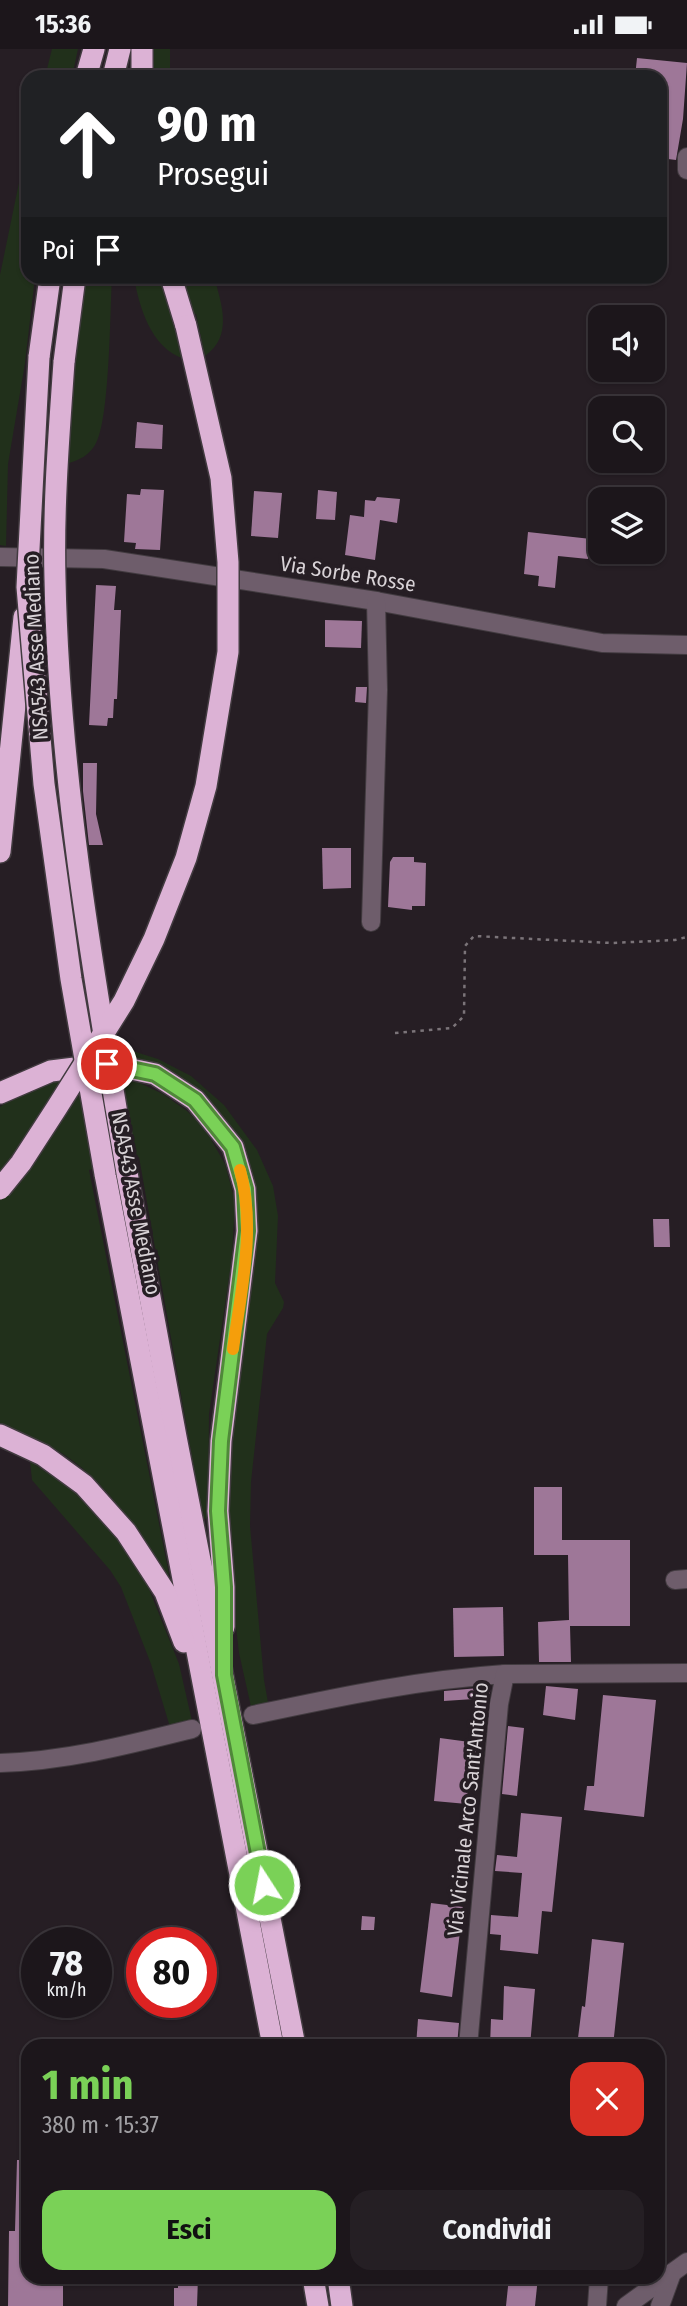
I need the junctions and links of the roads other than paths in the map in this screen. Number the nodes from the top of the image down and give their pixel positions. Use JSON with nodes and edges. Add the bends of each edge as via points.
{"nodes":[{"id":1,"x":94,"y":49,"type":"edge"},
{"id":2,"x":120,"y":49,"type":"edge"},
{"id":3,"x":142,"y":49,"type":"edge"},
{"id":4,"x":88,"y":70,"type":"edge"},
{"id":5,"x":115,"y":70,"type":"edge"},
{"id":6,"x":142,"y":70,"type":"edge"},
{"id":7,"x":687,"y":157,"type":"edge"},
{"id":8,"x":687,"y":170,"type":"edge"},
{"id":9,"x":49,"y":284,"type":"edge"},
{"id":10,"x":74,"y":284,"type":"edge"},
{"id":11,"x":174,"y":284,"type":"edge"},
{"id":12,"x":0,"y":557,"type":"edge"},
{"id":13,"x":27,"y":587,"type":"junction"},
{"id":14,"x":376,"y":601,"type":"junction"},
{"id":15,"x":687,"y":645,"type":"edge"},
{"id":16,"x":0,"y":852,"type":"edge"},
{"id":17,"x":371,"y":922,"type":"dead end"},
{"id":18,"x":0,"y":1093,"type":"edge"},
{"id":19,"x":0,"y":1189,"type":"edge"},
{"id":20,"x":0,"y":1435,"type":"edge"},
{"id":21,"x":505,"y":1674,"type":"junction"},
{"id":22,"x":687,"y":1674,"type":"edge"},
{"id":23,"x":224,"y":1675,"type":"junction"},
{"id":24,"x":204,"y":1692,"type":"junction"},
{"id":25,"x":253,"y":1715,"type":"dead end"},
{"id":26,"x":192,"y":1729,"type":"dead end"},
{"id":27,"x":0,"y":1763,"type":"edge"},
{"id":28,"x":271,"y":2039,"type":"edge"},
{"id":29,"x":294,"y":2039,"type":"edge"},
{"id":30,"x":469,"y":2039,"type":"edge"},
{"id":31,"x":680,"y":2267,"type":"edge"},
{"id":32,"x":665,"y":2279,"type":"edge"},
{"id":33,"x":314,"y":2284,"type":"edge"},
{"id":34,"x":599,"y":2284,"type":"edge"},
{"id":35,"x":658,"y":2284,"type":"edge"},
{"id":36,"x":631,"y":2305,"type":"edge"},
{"id":37,"x":318,"y":2306,"type":"edge"},
{"id":38,"x":597,"y":2306,"type":"edge"},
{"id":39,"x":660,"y":2306,"type":"edge"}],
"edges":[{"from":1,"to":4,"type":"highway"},
{"from":2,"to":5,"type":"highway"},
{"from":3,"to":6,"type":"highway"},
{"from":7,"to":8,"type":"street"},
{"from":9,"to":13,"type":"highway","name":"NSA543 Asse Mediano","bridge":true,"via":[[39,356]]},
{"from":10,"to":23,"type":"highway","name":"NSA543 Asse Mediano","bridge":true,"via":[[56,469],[55,579],[75,837],[127,1173]]},
{"from":11,"to":19,"type":"highway","bridge":true,"via":[[221,478],[228,562],[228,652],[206,786],[186,858],[124,1001]]},
{"from":12,"to":14,"type":"street","name":"Via Sorbe Rosse","via":[[104,559]]},
{"from":13,"to":16,"type":"highway","bridge":true},
{"from":13,"to":24,"type":"highway","name":"NSA543 Asse Mediano","bridge":true,"via":[[44,784],[71,979]]},
{"from":14,"to":15,"type":"street","name":"Via Sorbe Rosse","via":[[602,643]]},
{"from":14,"to":17,"type":"street"},
{"from":18,"to":23,"type":"highway","via":[[62,1069],[107,1064],[155,1074],[195,1100],[233,1147],[245,1189],[247,1231],[221,1441],[218,1511]]},
{"from":20,"to":24,"type":"highway","via":[[43,1455],[84,1485],[126,1532],[165,1592]]},
{"from":21,"to":22,"type":"street","name":"Via Vicinale Arco Sant'Antonio"},
{"from":21,"to":25,"type":"street","via":[[431,1680]]},
{"from":21,"to":30,"type":"street","name":"Via Vicinale Arco Sant'Antonio"},
{"from":23,"to":29,"type":"highway","name":"NSA543 Asse Mediano"},
{"from":24,"to":28,"type":"highway","name":"NSA543 Asse Mediano"},
{"from":26,"to":27,"type":"street","via":[[97,1753]]},
{"from":31,"to":32,"type":"street"},
{"from":31,"to":39,"type":"street"},
{"from":33,"to":37,"type":"highway"},
{"from":34,"to":38,"type":"street"},
{"from":35,"to":36,"type":"street"}]}
